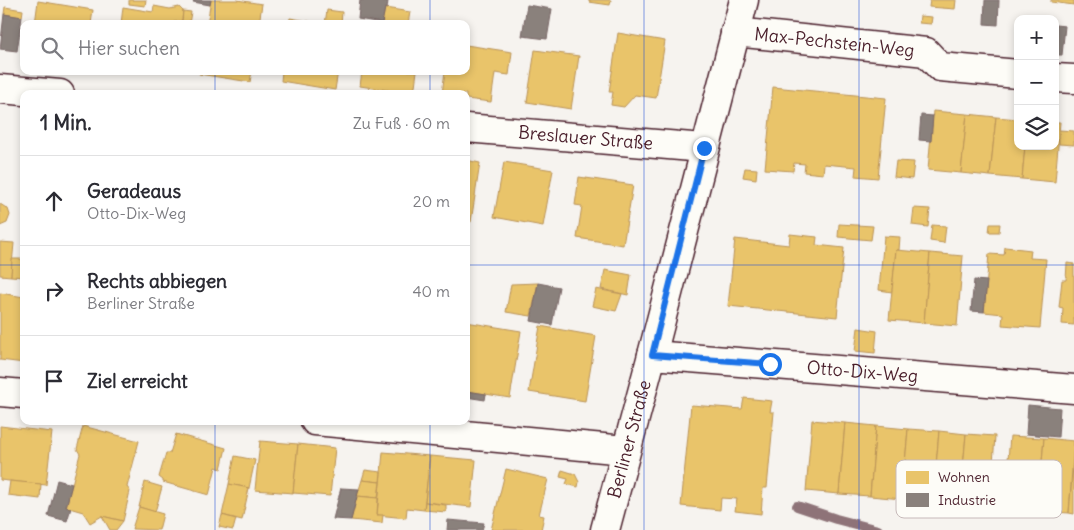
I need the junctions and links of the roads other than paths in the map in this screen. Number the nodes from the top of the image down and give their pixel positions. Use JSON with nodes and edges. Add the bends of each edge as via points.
{"nodes":[{"id":1,"x":744,"y":0,"type":"edge"},
{"id":2,"x":735,"y":32,"type":"junction"},
{"id":3,"x":1014,"y":74,"type":"edge"},
{"id":4,"x":1059,"y":78,"type":"edge"},
{"id":5,"x":1074,"y":79,"type":"edge"},
{"id":6,"x":0,"y":89,"type":"edge"},
{"id":7,"x":20,"y":91,"type":"edge"},
{"id":8,"x":470,"y":128,"type":"edge"},
{"id":9,"x":704,"y":148,"type":"junction"},
{"id":10,"x":652,"y":355,"type":"junction"},
{"id":11,"x":1074,"y":389,"type":"edge"},
{"id":12,"x":0,"y":392,"type":"edge"},
{"id":13,"x":20,"y":394,"type":"edge"},
{"id":14,"x":358,"y":425,"type":"edge"},
{"id":15,"x":625,"y":450,"type":"junction"},
{"id":16,"x":605,"y":530,"type":"edge"}],
"edges":[{"from":1,"to":2,"type":"street","name":"Berliner Straße"},
{"from":2,"to":3,"type":"street","name":"Max-Pechstein-Weg","via":[[926,52],[940,67]]},
{"from":2,"to":9,"type":"street","name":"Berliner Straße"},
{"from":4,"to":5,"type":"street"},
{"from":6,"to":7,"type":"street"},
{"from":8,"to":9,"type":"street","name":"Breslauer Straße"},
{"from":9,"to":10,"type":"street","name":"Berliner Straße"},
{"from":10,"to":11,"type":"street","name":"Otto-Dix-Weg"},
{"from":10,"to":15,"type":"street","name":"Berliner Straße"},
{"from":12,"to":13,"type":"street"},
{"from":14,"to":15,"type":"street"},
{"from":15,"to":16,"type":"street","name":"Berliner Straße"}]}
